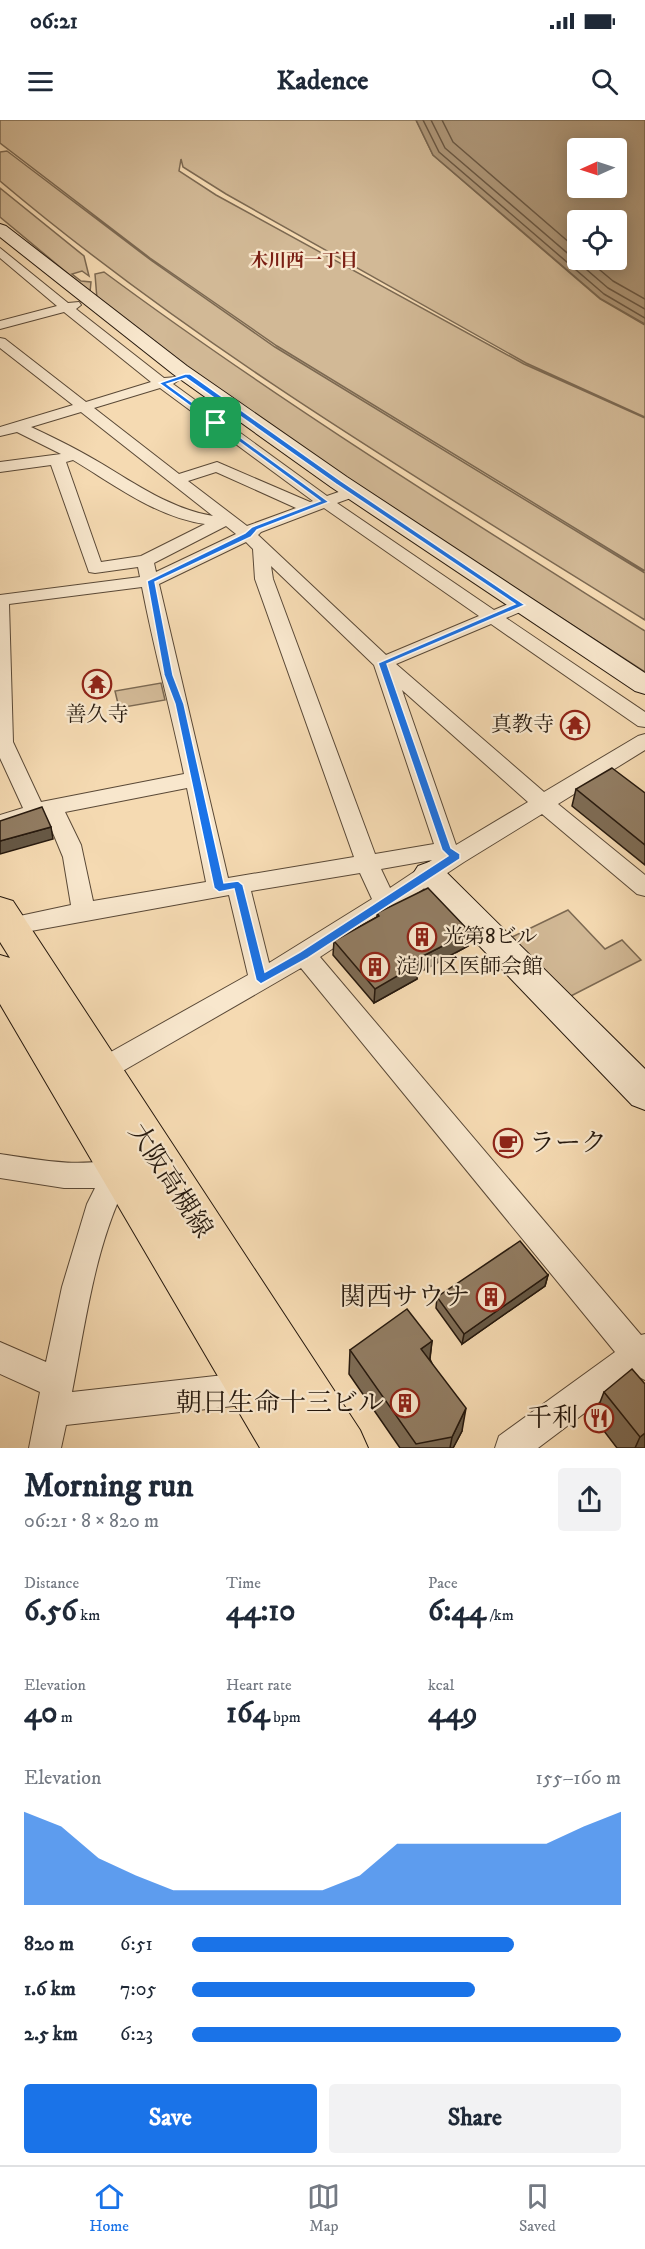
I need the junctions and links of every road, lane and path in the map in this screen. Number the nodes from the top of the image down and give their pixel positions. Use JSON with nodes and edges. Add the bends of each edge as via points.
{"nodes":[{"id":1,"x":1,"y":229,"type":"edge"},
{"id":2,"x":0,"y":252,"type":"edge"},
{"id":3,"x":92,"y":301,"type":"junction"},
{"id":4,"x":65,"y":308,"type":"junction"},
{"id":5,"x":0,"y":325,"type":"edge"},
{"id":6,"x":0,"y":342,"type":"edge"},
{"id":7,"x":187,"y":375,"type":"junction"},
{"id":8,"x":162,"y":383,"type":"junction"},
{"id":9,"x":86,"y":407,"type":"junction"},
{"id":10,"x":19,"y":426,"type":"junction"},
{"id":11,"x":0,"y":432,"type":"edge"},
{"id":12,"x":75,"y":455,"type":"junction"},
{"id":13,"x":57,"y":460,"type":"junction"},
{"id":14,"x":0,"y":467,"type":"edge"},
{"id":15,"x":175,"y":480,"type":"junction"},
{"id":16,"x":353,"y":492,"type":"junction"},
{"id":17,"x":317,"y":505,"type":"junction"},
{"id":18,"x":224,"y":521,"type":"junction"},
{"id":19,"x":248,"y":535,"type":"junction"},
{"id":20,"x":261,"y":550,"type":"junction"},
{"id":21,"x":145,"y":561,"type":"junction"},
{"id":22,"x":151,"y":581,"type":"junction"},
{"id":23,"x":0,"y":600,"type":"edge"},
{"id":24,"x":521,"y":605,"type":"junction"},
{"id":25,"x":494,"y":617,"type":"junction"},
{"id":26,"x":382,"y":663,"type":"junction"},
{"id":27,"x":645,"y":685,"type":"edge"},
{"id":28,"x":0,"y":694,"type":"edge"},
{"id":29,"x":645,"y":721,"type":"edge"},
{"id":30,"x":645,"y":741,"type":"edge"},
{"id":31,"x":194,"y":779,"type":"junction"},
{"id":32,"x":543,"y":803,"type":"junction"},
{"id":33,"x":43,"y":810,"type":"junction"},
{"id":34,"x":0,"y":823,"type":"edge"},
{"id":35,"x":444,"y":860,"type":"junction"},
{"id":36,"x":367,"y":862,"type":"junction"},
{"id":37,"x":229,"y":886,"type":"junction"},
{"id":38,"x":645,"y":888,"type":"edge"},
{"id":39,"x":385,"y":903,"type":"junction"},
{"id":40,"x":83,"y":911,"type":"junction"},
{"id":41,"x":5,"y":919,"type":"edge"},
{"id":42,"x":304,"y":955,"type":"junction"},
{"id":43,"x":0,"y":970,"type":"edge"},
{"id":44,"x":261,"y":980,"type":"junction"},
{"id":45,"x":84,"y":1079,"type":"junction"},
{"id":46,"x":645,"y":1094,"type":"edge"},
{"id":47,"x":136,"y":1162,"type":"junction"},
{"id":48,"x":0,"y":1166,"type":"edge"},
{"id":49,"x":642,"y":1356,"type":"edge"},
{"id":50,"x":0,"y":1358,"type":"edge"},
{"id":51,"x":250,"y":1388,"type":"junction"},
{"id":52,"x":55,"y":1397,"type":"junction"},
{"id":53,"x":45,"y":1448,"type":"edge"},
{"id":54,"x":288,"y":1448,"type":"edge"},
{"id":55,"x":342,"y":1448,"type":"edge"},
{"id":56,"x":511,"y":1448,"type":"edge"}],
"edges":[{"from":1,"to":3,"type":"street"},
{"from":2,"to":4,"type":"street"},
{"from":3,"to":4,"type":"street"},
{"from":3,"to":7,"type":"street"},
{"from":4,"to":5,"type":"street"},
{"from":4,"to":8,"type":"street"},
{"from":6,"to":9,"type":"street"},
{"from":7,"to":8,"type":"street"},
{"from":7,"to":16,"type":"street"},
{"from":8,"to":9,"type":"street"},
{"from":8,"to":17,"type":"street"},
{"from":9,"to":10,"type":"street"},
{"from":9,"to":15,"type":"street"},
{"from":10,"to":11,"type":"street"},
{"from":10,"to":12,"type":"street"},
{"from":12,"to":13,"type":"street"},
{"from":12,"to":18,"type":"street","via":[[158,504],[190,517]]},
{"from":13,"to":14,"type":"street"},
{"from":13,"to":21,"type":"street","via":[[95,568]]},
{"from":15,"to":17,"type":"street","via":[[217,467]]},
{"from":15,"to":18,"type":"street"},
{"from":16,"to":17,"type":"street"},
{"from":16,"to":24,"type":"street"},
{"from":17,"to":19,"type":"street","via":[[255,528]]},
{"from":17,"to":25,"type":"street"},
{"from":18,"to":19,"type":"street"},
{"from":18,"to":21,"type":"street"},
{"from":19,"to":20,"type":"street"},
{"from":19,"to":22,"type":"street"},
{"from":20,"to":26,"type":"street"},
{"from":20,"to":36,"type":"street","via":[[264,579]]},
{"from":21,"to":22,"type":"street"},
{"from":22,"to":23,"type":"street"},
{"from":22,"to":31,"type":"street"},
{"from":23,"to":28,"type":"street"},
{"from":24,"to":25,"type":"street"},
{"from":24,"to":27,"type":"street"},
{"from":25,"to":26,"type":"street"},
{"from":25,"to":29,"type":"street"},
{"from":26,"to":32,"type":"street"},
{"from":26,"to":35,"type":"street"},
{"from":28,"to":33,"type":"street","via":[[3,742]]},
{"from":30,"to":32,"type":"street"},
{"from":31,"to":33,"type":"street"},
{"from":31,"to":37,"type":"street"},
{"from":32,"to":35,"type":"street"},
{"from":32,"to":38,"type":"street"},
{"from":33,"to":34,"type":"street"},
{"from":33,"to":40,"type":"street","via":[[63,825],[74,854]]},
{"from":35,"to":36,"type":"street"},
{"from":35,"to":39,"type":"street"},
{"from":35,"to":46,"type":"street"},
{"from":36,"to":37,"type":"street"},
{"from":36,"to":39,"type":"street"},
{"from":37,"to":40,"type":"street"},
{"from":37,"to":44,"type":"street"},
{"from":39,"to":42,"type":"street"},
{"from":40,"to":41,"type":"street"},
{"from":41,"to":45,"type":"main road","name":"大阪高槻線"},
{"from":42,"to":44,"type":"street"},
{"from":42,"to":49,"type":"street"},
{"from":43,"to":45,"type":"main road","name":"大阪高槻線"},
{"from":44,"to":45,"type":"street"},
{"from":45,"to":47,"type":"main road","name":"大阪高槻線"},
{"from":47,"to":48,"type":"street","via":[[86,1176]]},
{"from":47,"to":51,"type":"main road","name":"大阪高槻線"},
{"from":47,"to":52,"type":"street","via":[[101,1204],[77,1287]]},
{"from":47,"to":55,"type":"main road","name":"大阪高槻線"},
{"from":49,"to":56,"type":"street"},
{"from":50,"to":52,"type":"street"},
{"from":51,"to":52,"type":"street"},
{"from":51,"to":54,"type":"main road","name":"大阪高槻線"},
{"from":52,"to":53,"type":"street"}]}
